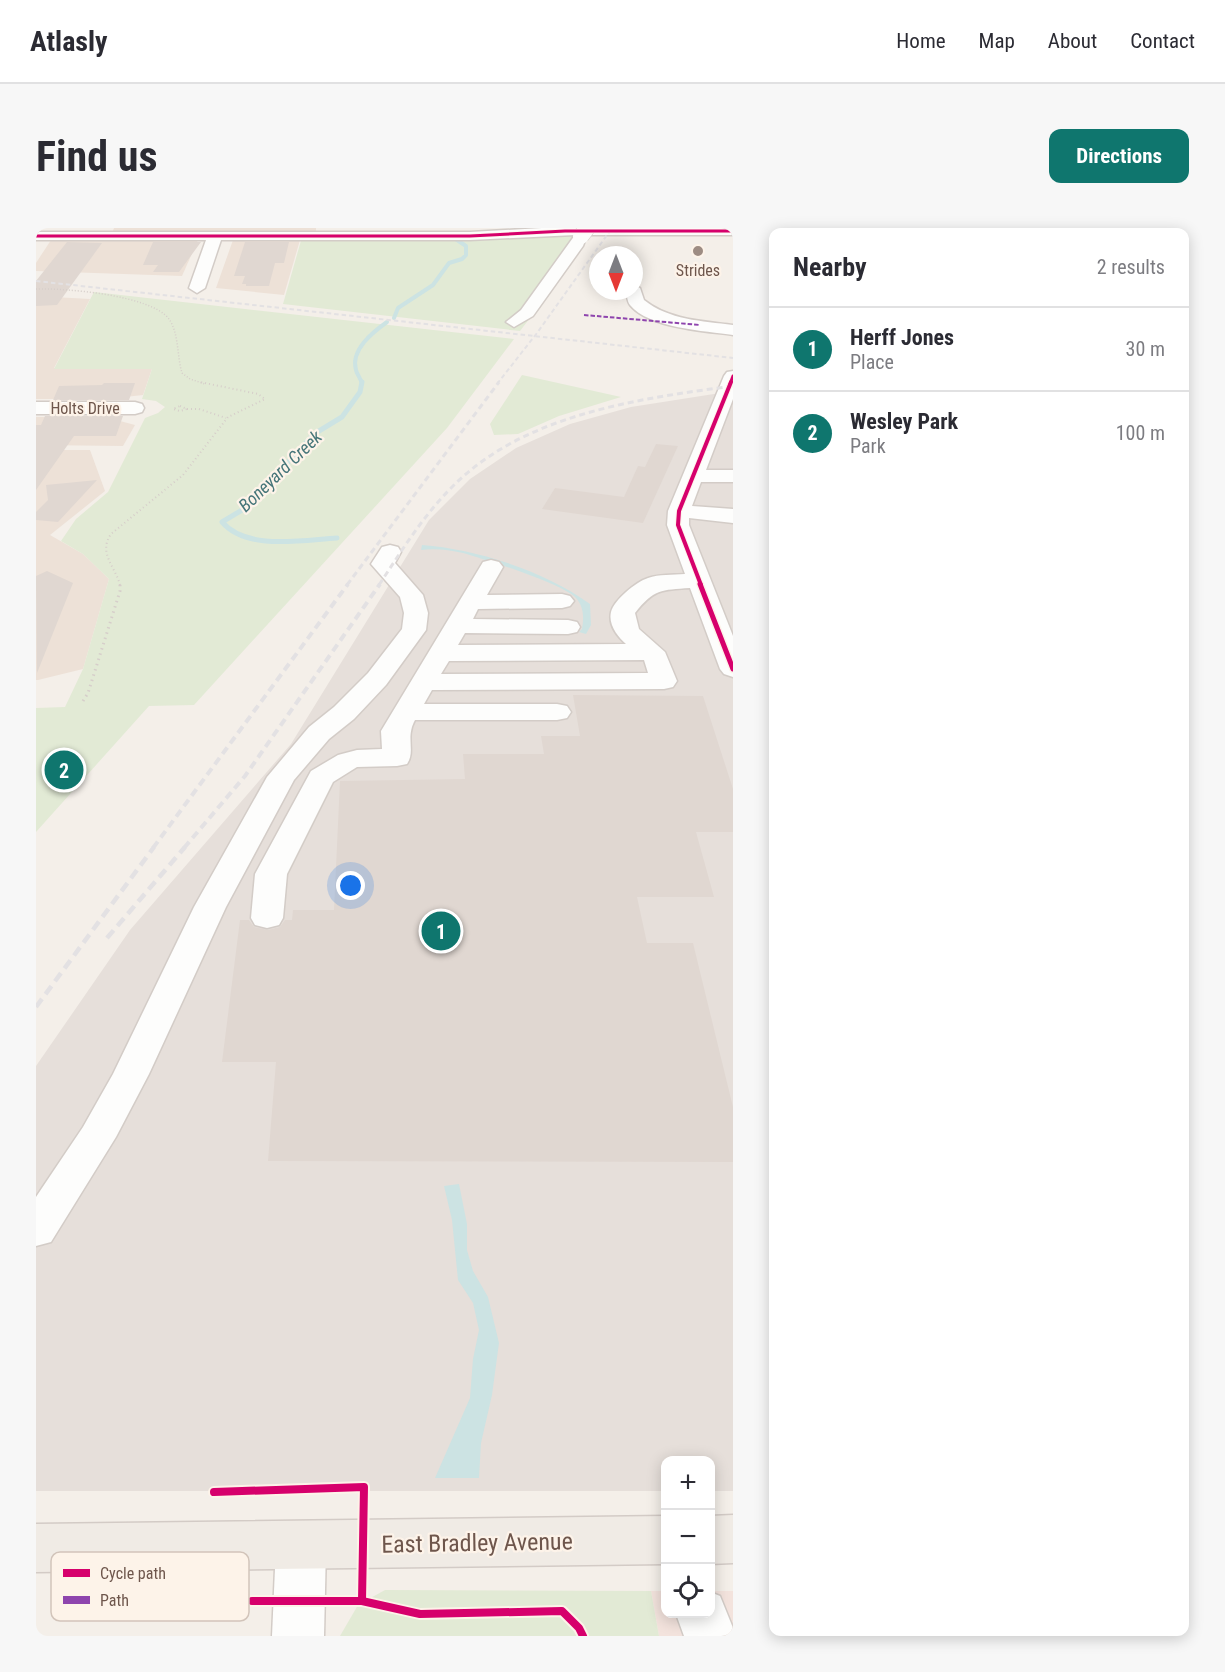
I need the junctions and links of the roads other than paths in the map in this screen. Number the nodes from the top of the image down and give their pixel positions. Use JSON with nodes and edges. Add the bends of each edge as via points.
{"nodes":[{"id":1,"x":565,"y":230,"type":"edge"},
{"id":2,"x":733,"y":231,"type":"edge"},
{"id":3,"x":94,"y":232,"type":"edge"},
{"id":4,"x":330,"y":232,"type":"edge"},
{"id":5,"x":429,"y":232,"type":"edge"},
{"id":6,"x":584,"y":232,"type":"edge"},
{"id":7,"x":36,"y":236,"type":"edge"},
{"id":8,"x":214,"y":236,"type":"junction"},
{"id":9,"x":197,"y":288,"type":"dead end"},
{"id":10,"x":636,"y":300,"type":"edge"},
{"id":11,"x":514,"y":322,"type":"dead end"},
{"id":12,"x":733,"y":330,"type":"edge"},
{"id":13,"x":733,"y":376,"type":"edge"},
{"id":14,"x":36,"y":408,"type":"edge"},
{"id":15,"x":135,"y":408,"type":"dead end"},
{"id":16,"x":692,"y":476,"type":"junction"},
{"id":17,"x":731,"y":479,"type":"edge"},
{"id":18,"x":679,"y":511,"type":"junction"},
{"id":19,"x":733,"y":516,"type":"edge"},
{"id":20,"x":390,"y":552,"type":"dead end"},
{"id":21,"x":491,"y":567,"type":"dead end"},
{"id":22,"x":699,"y":580,"type":"junction"},
{"id":23,"x":562,"y":601,"type":"dead end"},
{"id":24,"x":470,"y":602,"type":"junction"},
{"id":25,"x":722,"y":613,"type":"edge"},
{"id":26,"x":456,"y":626,"type":"junction"},
{"id":27,"x":568,"y":627,"type":"dead end"},
{"id":28,"x":651,"y":652,"type":"junction"},
{"id":29,"x":441,"y":653,"type":"junction"},
{"id":30,"x":733,"y":669,"type":"edge"},
{"id":31,"x":424,"y":682,"type":"junction"},
{"id":32,"x":406,"y":712,"type":"junction"},
{"id":33,"x":557,"y":712,"type":"dead end"},
{"id":34,"x":267,"y":918,"type":"dead end"},
{"id":35,"x":36,"y":1230,"type":"edge"},
{"id":36,"x":715,"y":1539,"type":"edge"},
{"id":37,"x":733,"y":1539,"type":"edge"},
{"id":38,"x":661,"y":1540,"type":"edge"},
{"id":39,"x":301,"y":1546,"type":"junction"},
{"id":40,"x":36,"y":1548,"type":"edge"},
{"id":41,"x":703,"y":1618,"type":"edge"},
{"id":42,"x":298,"y":1636,"type":"edge"},
{"id":43,"x":710,"y":1636,"type":"edge"}],
"edges":[{"from":1,"to":2,"type":"street"},
{"from":1,"to":5,"type":"street","via":[[473,240]]},
{"from":3,"to":7,"type":"street"},
{"from":3,"to":8,"type":"street"},
{"from":4,"to":5,"type":"street"},
{"from":4,"to":8,"type":"street"},
{"from":6,"to":11,"type":"street","via":[[527,313]]},
{"from":8,"to":9,"type":"street"},
{"from":10,"to":12,"type":"street","via":[[649,311]]},
{"from":13,"to":16,"type":"street"},
{"from":14,"to":15,"type":"street","name":"Holts Drive"},
{"from":16,"to":17,"type":"street"},
{"from":16,"to":18,"type":"street"},
{"from":18,"to":19,"type":"street"},
{"from":18,"to":22,"type":"street","via":[[682,539]]},
{"from":20,"to":35,"type":"street","via":[[383,564],[411,595],[416,613],[414,630],[377,680],[319,733],[281,777],[210,907],[136,1064]]},
{"from":21,"to":24,"type":"street"},
{"from":22,"to":25,"type":"street"},
{"from":22,"to":28,"type":"street","via":[[656,583],[641,590],[623,612],[628,633]]},
{"from":23,"to":24,"type":"street"},
{"from":24,"to":26,"type":"street"},
{"from":25,"to":30,"type":"street"},
{"from":26,"to":27,"type":"street"},
{"from":26,"to":29,"type":"street"},
{"from":28,"to":29,"type":"street"},
{"from":28,"to":31,"type":"street","via":[[664,681]]},
{"from":29,"to":31,"type":"street"},
{"from":31,"to":32,"type":"street"},
{"from":32,"to":33,"type":"street"},
{"from":32,"to":34,"type":"street","via":[[395,731],[397,758],[354,758],[334,765],[321,777],[271,874]]},
{"from":36,"to":37,"type":"main road"},
{"from":38,"to":39,"type":"main road","name":"East Bradley Avenue"},
{"from":39,"to":40,"type":"main road","name":"East Bradley Avenue"},
{"from":39,"to":42,"type":"street"},
{"from":41,"to":43,"type":"street"}]}
